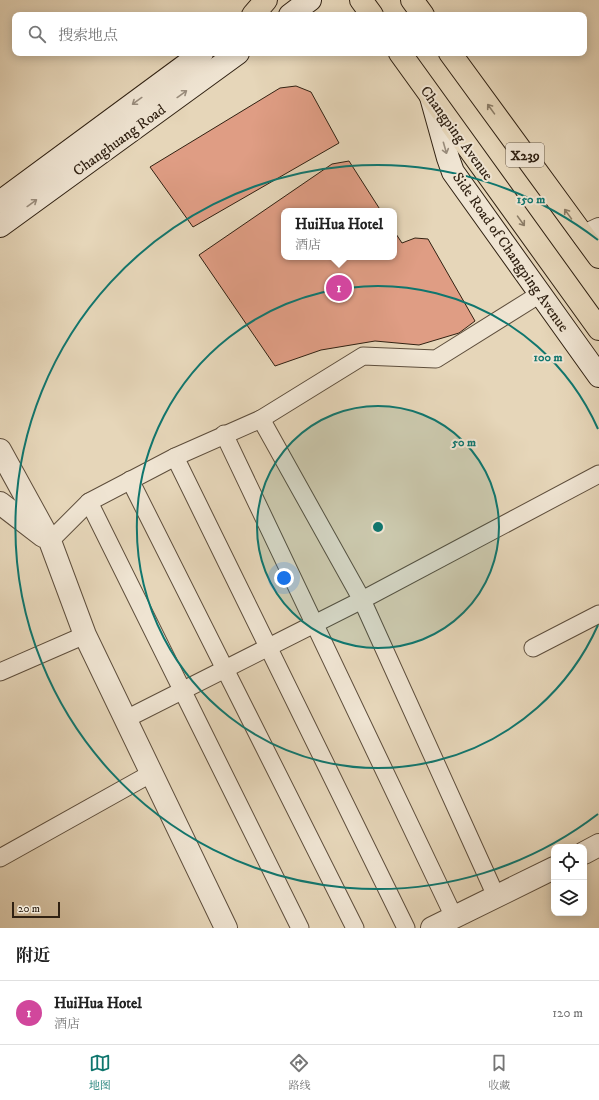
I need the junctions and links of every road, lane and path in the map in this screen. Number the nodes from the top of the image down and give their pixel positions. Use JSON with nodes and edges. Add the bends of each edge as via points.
{"nodes":[{"id":1,"x":266,"y":0,"type":"edge"},
{"id":2,"x":274,"y":0,"type":"edge"},
{"id":3,"x":310,"y":0,"type":"edge"},
{"id":4,"x":361,"y":0,"type":"edge"},
{"id":5,"x":412,"y":0,"type":"edge"},
{"id":6,"x":429,"y":0,"type":"edge"},
{"id":7,"x":256,"y":12,"type":"edge"},
{"id":8,"x":257,"y":12,"type":"edge"},
{"id":9,"x":294,"y":12,"type":"edge"},
{"id":10,"x":370,"y":12,"type":"edge"},
{"id":11,"x":420,"y":12,"type":"edge"},
{"id":12,"x":431,"y":12,"type":"edge"},
{"id":13,"x":198,"y":56,"type":"edge"},
{"id":14,"x":234,"y":56,"type":"edge"},
{"id":15,"x":400,"y":56,"type":"edge"},
{"id":16,"x":452,"y":56,"type":"edge"},
{"id":17,"x":431,"y":97,"type":"junction"},
{"id":18,"x":0,"y":202,"type":"edge"},
{"id":19,"x":0,"y":226,"type":"edge"},
{"id":20,"x":592,"y":233,"type":"edge"},
{"id":21,"x":599,"y":257,"type":"edge"},
{"id":22,"x":540,"y":294,"type":"junction"},
{"id":23,"x":599,"y":329,"type":"edge"},
{"id":24,"x":599,"y":376,"type":"edge"},
{"id":25,"x":261,"y":419,"type":"junction"},
{"id":26,"x":224,"y":434,"type":"junction"},
{"id":27,"x":0,"y":450,"type":"edge"},
{"id":28,"x":175,"y":457,"type":"junction"},
{"id":29,"x":599,"y":474,"type":"edge"},
{"id":30,"x":130,"y":480,"type":"junction"},
{"id":31,"x":88,"y":502,"type":"junction"},
{"id":32,"x":0,"y":503,"type":"edge"},
{"id":33,"x":50,"y":541,"type":"junction"},
{"id":34,"x":362,"y":600,"type":"junction"},
{"id":35,"x":599,"y":614,"type":"edge"},
{"id":36,"x":314,"y":624,"type":"junction"},
{"id":37,"x":85,"y":635,"type":"junction"},
{"id":38,"x":268,"y":647,"type":"junction"},
{"id":39,"x":533,"y":648,"type":"dead end"},
{"id":40,"x":225,"y":669,"type":"junction"},
{"id":41,"x":0,"y":672,"type":"edge"},
{"id":42,"x":183,"y":690,"type":"junction"},
{"id":43,"x":126,"y":719,"type":"junction"},
{"id":44,"x":152,"y":773,"type":"junction"},
{"id":45,"x":599,"y":845,"type":"edge"},
{"id":46,"x":587,"y":851,"type":"edge"},
{"id":47,"x":0,"y":858,"type":"edge"},
{"id":48,"x":551,"y":869,"type":"edge"},
{"id":49,"x":496,"y":896,"type":"junction"},
{"id":50,"x":454,"y":917,"type":"junction"},
{"id":51,"x":226,"y":928,"type":"edge"},
{"id":52,"x":300,"y":928,"type":"edge"},
{"id":53,"x":355,"y":928,"type":"edge"},
{"id":54,"x":406,"y":928,"type":"edge"},
{"id":55,"x":432,"y":928,"type":"edge"}],
"edges":[{"from":1,"to":7,"type":"main road"},
{"from":2,"to":8,"type":"main road"},
{"from":3,"to":9,"type":"main road"},
{"from":4,"to":10,"type":"main road"},
{"from":5,"to":11,"type":"main road"},
{"from":6,"to":12,"type":"main road"},
{"from":13,"to":18,"type":"main road","name":"Changhuang Road","one_way":true},
{"from":19,"to":14,"type":"main road","name":"Changhuang Road","one_way":true},
{"from":15,"to":17,"type":"main road","name":"Changping Avenue","number":"X239"},
{"from":20,"to":16,"type":"main road","number":"X239","one_way":true},
{"from":17,"to":22,"type":"main road","name":"Side Road of Changping Avenue","one_way":true,"via":[[453,172]]},
{"from":17,"to":23,"type":"main road","name":"Changping Avenue","number":"X239","one_way":true},
{"from":20,"to":21,"type":"main road","number":"X239"},
{"from":22,"to":24,"type":"main road","name":"Side Road of Changping Avenue"},
{"from":22,"to":25,"type":"street","via":[[436,358],[363,356]]},
{"from":25,"to":26,"type":"street"},
{"from":25,"to":34,"type":"street"},
{"from":26,"to":28,"type":"street"},
{"from":26,"to":36,"type":"street"},
{"from":27,"to":33,"type":"main road"},
{"from":28,"to":30,"type":"street"},
{"from":28,"to":38,"type":"street"},
{"from":29,"to":34,"type":"street"},
{"from":30,"to":31,"type":"street"},
{"from":30,"to":40,"type":"street"},
{"from":31,"to":33,"type":"street"},
{"from":31,"to":42,"type":"street"},
{"from":32,"to":33,"type":"main road"},
{"from":33,"to":37,"type":"main road"},
{"from":34,"to":36,"type":"street"},
{"from":34,"to":49,"type":"street"},
{"from":35,"to":39,"type":"street"},
{"from":36,"to":38,"type":"street"},
{"from":36,"to":50,"type":"street"},
{"from":37,"to":41,"type":"street"},
{"from":37,"to":43,"type":"main road"},
{"from":38,"to":40,"type":"street"},
{"from":38,"to":54,"type":"street"},
{"from":40,"to":42,"type":"street"},
{"from":40,"to":53,"type":"street"},
{"from":42,"to":43,"type":"street"},
{"from":42,"to":52,"type":"street"},
{"from":43,"to":44,"type":"main road"},
{"from":44,"to":47,"type":"street"},
{"from":44,"to":51,"type":"main road"},
{"from":45,"to":46,"type":"main road"},
{"from":48,"to":49,"type":"main road"},
{"from":49,"to":50,"type":"main road"},
{"from":50,"to":55,"type":"main road"}]}
